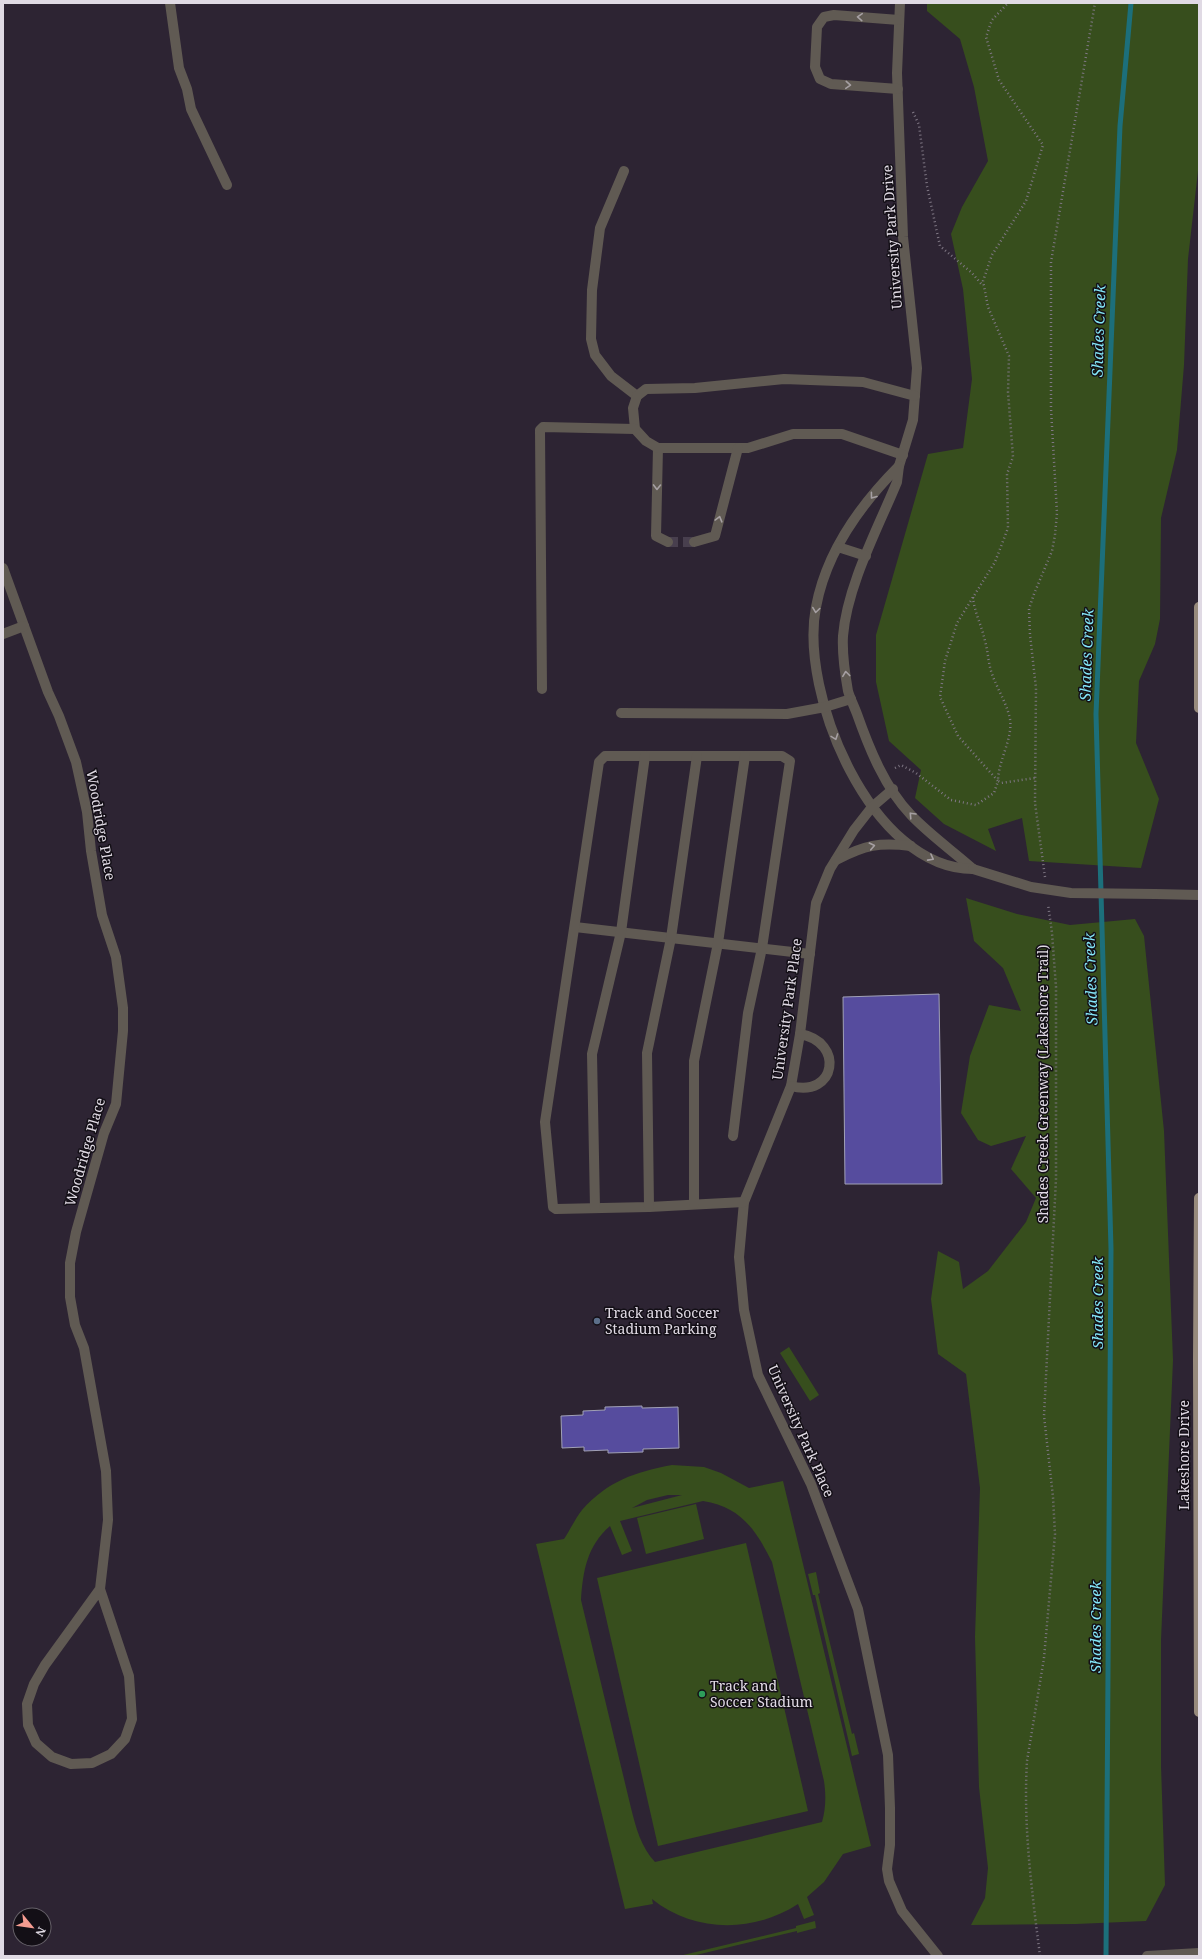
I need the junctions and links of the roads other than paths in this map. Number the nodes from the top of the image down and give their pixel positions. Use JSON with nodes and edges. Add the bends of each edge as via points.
{"nodes":[{"id":1,"x":170,"y":3,"type":"edge"},
{"id":2,"x":900,"y":3,"type":"edge"},
{"id":3,"x":899,"y":20,"type":"junction"},
{"id":4,"x":898,"y":89,"type":"junction"},
{"id":5,"x":624,"y":170,"type":"dead end"},
{"id":6,"x":227,"y":185,"type":"dead end"},
{"id":7,"x":637,"y":396,"type":"junction"},
{"id":8,"x":915,"y":396,"type":"junction"},
{"id":9,"x":635,"y":429,"type":"junction"},
{"id":10,"x":658,"y":448,"type":"junction"},
{"id":11,"x":738,"y":448,"type":"junction"},
{"id":12,"x":903,"y":455,"type":"junction"},
{"id":13,"x":899,"y":466,"type":"junction"},
{"id":14,"x":668,"y":542,"type":"dead end"},
{"id":15,"x":694,"y":542,"type":"tunnel mouth"},
{"id":16,"x":838,"y":547,"type":"junction"},
{"id":17,"x":866,"y":556,"type":"junction"},
{"id":18,"x":3,"y":568,"type":"edge"},
{"id":19,"x":1199,"y":607,"type":"edge"},
{"id":20,"x":24,"y":626,"type":"junction"},
{"id":21,"x":3,"y":634,"type":"edge"},
{"id":22,"x":1199,"y":653,"type":"edge"},
{"id":23,"x":542,"y":689,"type":"dead end"},
{"id":24,"x":851,"y":699,"type":"junction"},
{"id":25,"x":825,"y":707,"type":"junction"},
{"id":26,"x":1199,"y":708,"type":"edge"},
{"id":27,"x":621,"y":713,"type":"dead end"},
{"id":28,"x":645,"y":756,"type":"junction"},
{"id":29,"x":697,"y":756,"type":"junction"},
{"id":30,"x":745,"y":756,"type":"junction"},
{"id":31,"x":893,"y":789,"type":"junction"},
{"id":32,"x":872,"y":808,"type":"junction"},
{"id":33,"x":911,"y":846,"type":"junction"},
{"id":34,"x":836,"y":860,"type":"junction"},
{"id":35,"x":973,"y":868,"type":"junction"},
{"id":36,"x":1199,"y":895,"type":"edge"},
{"id":37,"x":575,"y":927,"type":"junction"},
{"id":38,"x":621,"y":932,"type":"junction"},
{"id":39,"x":671,"y":938,"type":"junction"},
{"id":40,"x":718,"y":944,"type":"junction"},
{"id":41,"x":762,"y":948,"type":"junction"},
{"id":42,"x":810,"y":954,"type":"junction"},
{"id":43,"x":800,"y":1034,"type":"junction"},
{"id":44,"x":791,"y":1086,"type":"junction"},
{"id":45,"x":733,"y":1136,"type":"dead end"},
{"id":46,"x":1199,"y":1198,"type":"edge"},
{"id":47,"x":744,"y":1202,"type":"junction"},
{"id":48,"x":694,"y":1204,"type":"junction"},
{"id":49,"x":649,"y":1207,"type":"junction"},
{"id":50,"x":595,"y":1208,"type":"junction"},
{"id":51,"x":100,"y":1589,"type":"junction"},
{"id":52,"x":1199,"y":1712,"type":"edge"},
{"id":53,"x":1199,"y":1952,"type":"edge"},
{"id":54,"x":938,"y":1956,"type":"edge"},
{"id":55,"x":1147,"y":1956,"type":"edge"}],
"edges":[{"from":1,"to":6,"type":"street","via":[[179,68],[191,109]]},
{"from":2,"to":3,"type":"street","name":"University Park Drive"},
{"from":3,"to":4,"type":"street","name":"University Park Drive"},
{"from":3,"to":4,"type":"street","one_way":true,"via":[[834,15],[824,17],[818,27],[815,67],[820,79],[831,84]]},
{"from":4,"to":8,"type":"street","name":"University Park Drive","via":[[903,237],[917,368]]},
{"from":5,"to":7,"type":"street","via":[[600,228],[592,290],[592,338],[595,355],[611,376]]},
{"from":7,"to":8,"type":"street","via":[[646,389],[695,388],[784,380],[862,382]]},
{"from":7,"to":9,"type":"street","via":[[633,408]]},
{"from":8,"to":12,"type":"street","name":"University Park Drive","via":[[913,420]]},
{"from":9,"to":10,"type":"street","via":[[646,442]]},
{"from":9,"to":23,"type":"street","via":[[543,426],[540,430]]},
{"from":10,"to":11,"type":"street"},
{"from":10,"to":14,"type":"street","one_way":true,"via":[[656,536]]},
{"from":11,"to":12,"type":"street","via":[[748,448],[792,434],[842,434]]},
{"from":15,"to":11,"type":"street","one_way":true,"via":[[715,536]]},
{"from":12,"to":13,"type":"street","name":"University Park Drive"},
{"from":13,"to":16,"type":"street","name":"University Park Drive","one_way":true,"via":[[848,528]]},
{"from":13,"to":17,"type":"street","name":"University Park Drive","via":[[897,482]]},
{"from":16,"to":17,"type":"street"},
{"from":16,"to":25,"type":"street","name":"University Park Drive","one_way":true,"via":[[815,608],[815,666]]},
{"from":24,"to":17,"type":"street","name":"University Park Drive","one_way":true,"via":[[848,692],[843,636],[849,607]]},
{"from":18,"to":20,"type":"street","name":"Woodridge Place"},
{"from":19,"to":22,"type":"main road"},
{"from":20,"to":21,"type":"street"},
{"from":20,"to":51,"type":"street","name":"Woodridge Place","via":[[76,762],[87,812],[102,915],[116,956],[123,1008],[116,1104],[76,1232],[70,1263],[70,1297],[75,1325],[84,1348],[106,1471],[108,1520]]},
{"from":22,"to":26,"type":"main road"},
{"from":24,"to":25,"type":"street"},
{"from":24,"to":31,"type":"street","name":"University Park Drive"},
{"from":25,"to":27,"type":"street","via":[[787,714]]},
{"from":25,"to":32,"type":"street","name":"University Park Drive","one_way":true,"via":[[836,741]]},
{"from":28,"to":29,"type":"street"},
{"from":28,"to":37,"type":"street","via":[[606,756],[599,762]]},
{"from":28,"to":38,"type":"street"},
{"from":29,"to":30,"type":"street"},
{"from":29,"to":39,"type":"street"},
{"from":30,"to":40,"type":"street"},
{"from":30,"to":41,"type":"street","via":[[782,756],[790,761]]},
{"from":31,"to":32,"type":"street","name":"University Park Place"},
{"from":35,"to":31,"type":"street","name":"University Park Drive","one_way":true,"via":[[910,814]]},
{"from":32,"to":33,"type":"street","name":"University Park Drive","via":[[886,826]]},
{"from":32,"to":34,"type":"street","name":"University Park Place","via":[[854,830]]},
{"from":34,"to":33,"type":"street","one_way":true,"via":[[868,846],[884,843]]},
{"from":33,"to":35,"type":"street","name":"University Park Drive","one_way":true,"via":[[948,866],[957,869]]},
{"from":34,"to":42,"type":"street","name":"University Park Place","via":[[816,903]]},
{"from":35,"to":36,"type":"street","name":"University Park Drive","bridge":true,"via":[[1016,883],[1071,893]]},
{"from":37,"to":38,"type":"street"},
{"from":37,"to":50,"type":"street","via":[[545,1122],[553,1207]]},
{"from":38,"to":39,"type":"street"},
{"from":38,"to":50,"type":"street","via":[[592,1054]]},
{"from":39,"to":40,"type":"street"},
{"from":39,"to":49,"type":"street","via":[[646,1053]]},
{"from":40,"to":41,"type":"street"},
{"from":40,"to":48,"type":"street","via":[[694,1061]]},
{"from":41,"to":42,"type":"street"},
{"from":41,"to":45,"type":"street","via":[[748,1013]]},
{"from":42,"to":43,"type":"street","name":"University Park Place"},
{"from":43,"to":44,"type":"street","name":"University Park Place"},
{"from":43,"to":44,"type":"street","via":[[811,1036],[823,1046],[828,1054],[828,1070],[821,1082],[815,1086],[802,1089]]},
{"from":44,"to":47,"type":"street","name":"University Park Place"},
{"from":46,"to":52,"type":"main road","name":"Lakeshore Drive"},
{"from":47,"to":48,"type":"street"},
{"from":47,"to":54,"type":"street","name":"University Park Place","via":[[738,1257],[744,1310],[758,1375],[811,1484],[858,1609],[888,1755],[889,1881],[902,1911]]},
{"from":48,"to":49,"type":"street"},
{"from":49,"to":50,"type":"street"},
{"from":51,"to":51,"type":"street","name":"Woodridge Place","via":[[45,1665],[34,1684],[27,1704],[28,1724],[36,1743],[52,1757],[71,1764],[92,1763],[111,1754],[124,1739],[132,1719],[129,1676]]},
{"from":53,"to":55,"type":"street"}]}
